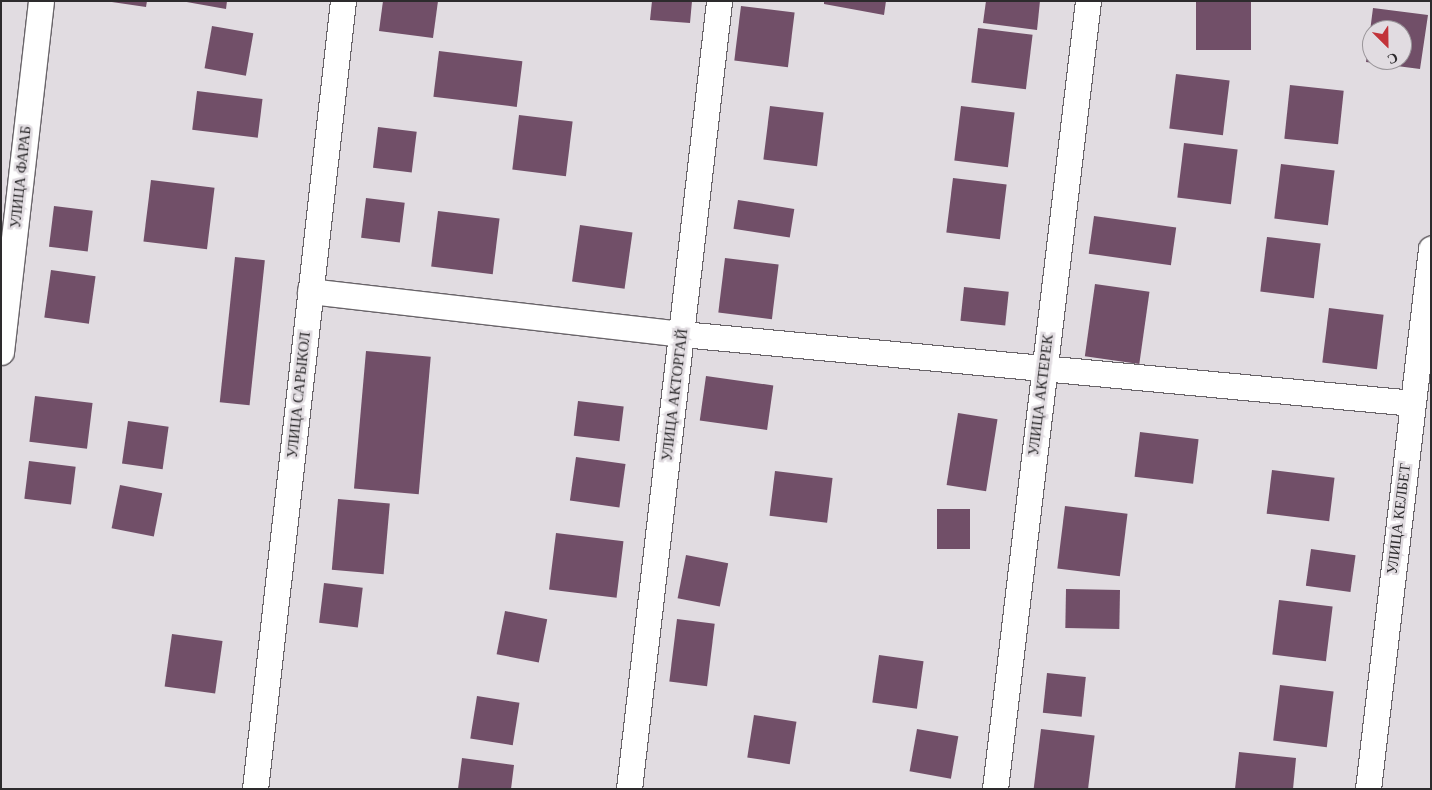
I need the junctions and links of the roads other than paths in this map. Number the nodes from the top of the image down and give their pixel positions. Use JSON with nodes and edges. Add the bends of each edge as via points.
{"nodes":[{"id":1,"x":41,"y":1,"type":"edge"},
{"id":2,"x":343,"y":1,"type":"edge"},
{"id":3,"x":719,"y":1,"type":"edge"},
{"id":4,"x":1088,"y":1,"type":"edge"},
{"id":5,"x":1431,"y":249,"type":"edge"},
{"id":6,"x":310,"y":291,"type":"junction"},
{"id":7,"x":682,"y":334,"type":"junction"},
{"id":8,"x":1,"y":352,"type":"edge"},
{"id":9,"x":1044,"y":366,"type":"junction"},
{"id":10,"x":1413,"y":403,"type":"junction"},
{"id":11,"x":255,"y":789,"type":"edge"},
{"id":12,"x":629,"y":789,"type":"edge"},
{"id":13,"x":996,"y":789,"type":"edge"},
{"id":14,"x":1368,"y":789,"type":"edge"}],
"edges":[{"from":1,"to":8,"type":"street","name":"УЛИЦА ФАРАБ"},
{"from":2,"to":6,"type":"street","name":"УЛИЦА САРЫКОЛ"},
{"from":3,"to":7,"type":"street","name":"УЛИЦА АКТОРГАЙ"},
{"from":4,"to":9,"type":"street","name":"УЛИЦА АКТЕРЕК"},
{"from":5,"to":10,"type":"street","name":"УЛИЦА КЕЛБЕТ"},
{"from":6,"to":7,"type":"street"},
{"from":6,"to":11,"type":"street","name":"УЛИЦА САРЫКОЛ"},
{"from":7,"to":9,"type":"street"},
{"from":7,"to":12,"type":"street","name":"УЛИЦА АКТОРГАЙ"},
{"from":9,"to":10,"type":"street"},
{"from":9,"to":13,"type":"street","name":"УЛИЦА АКТЕРЕК"},
{"from":10,"to":14,"type":"street","name":"УЛИЦА КЕЛБЕТ"}]}
